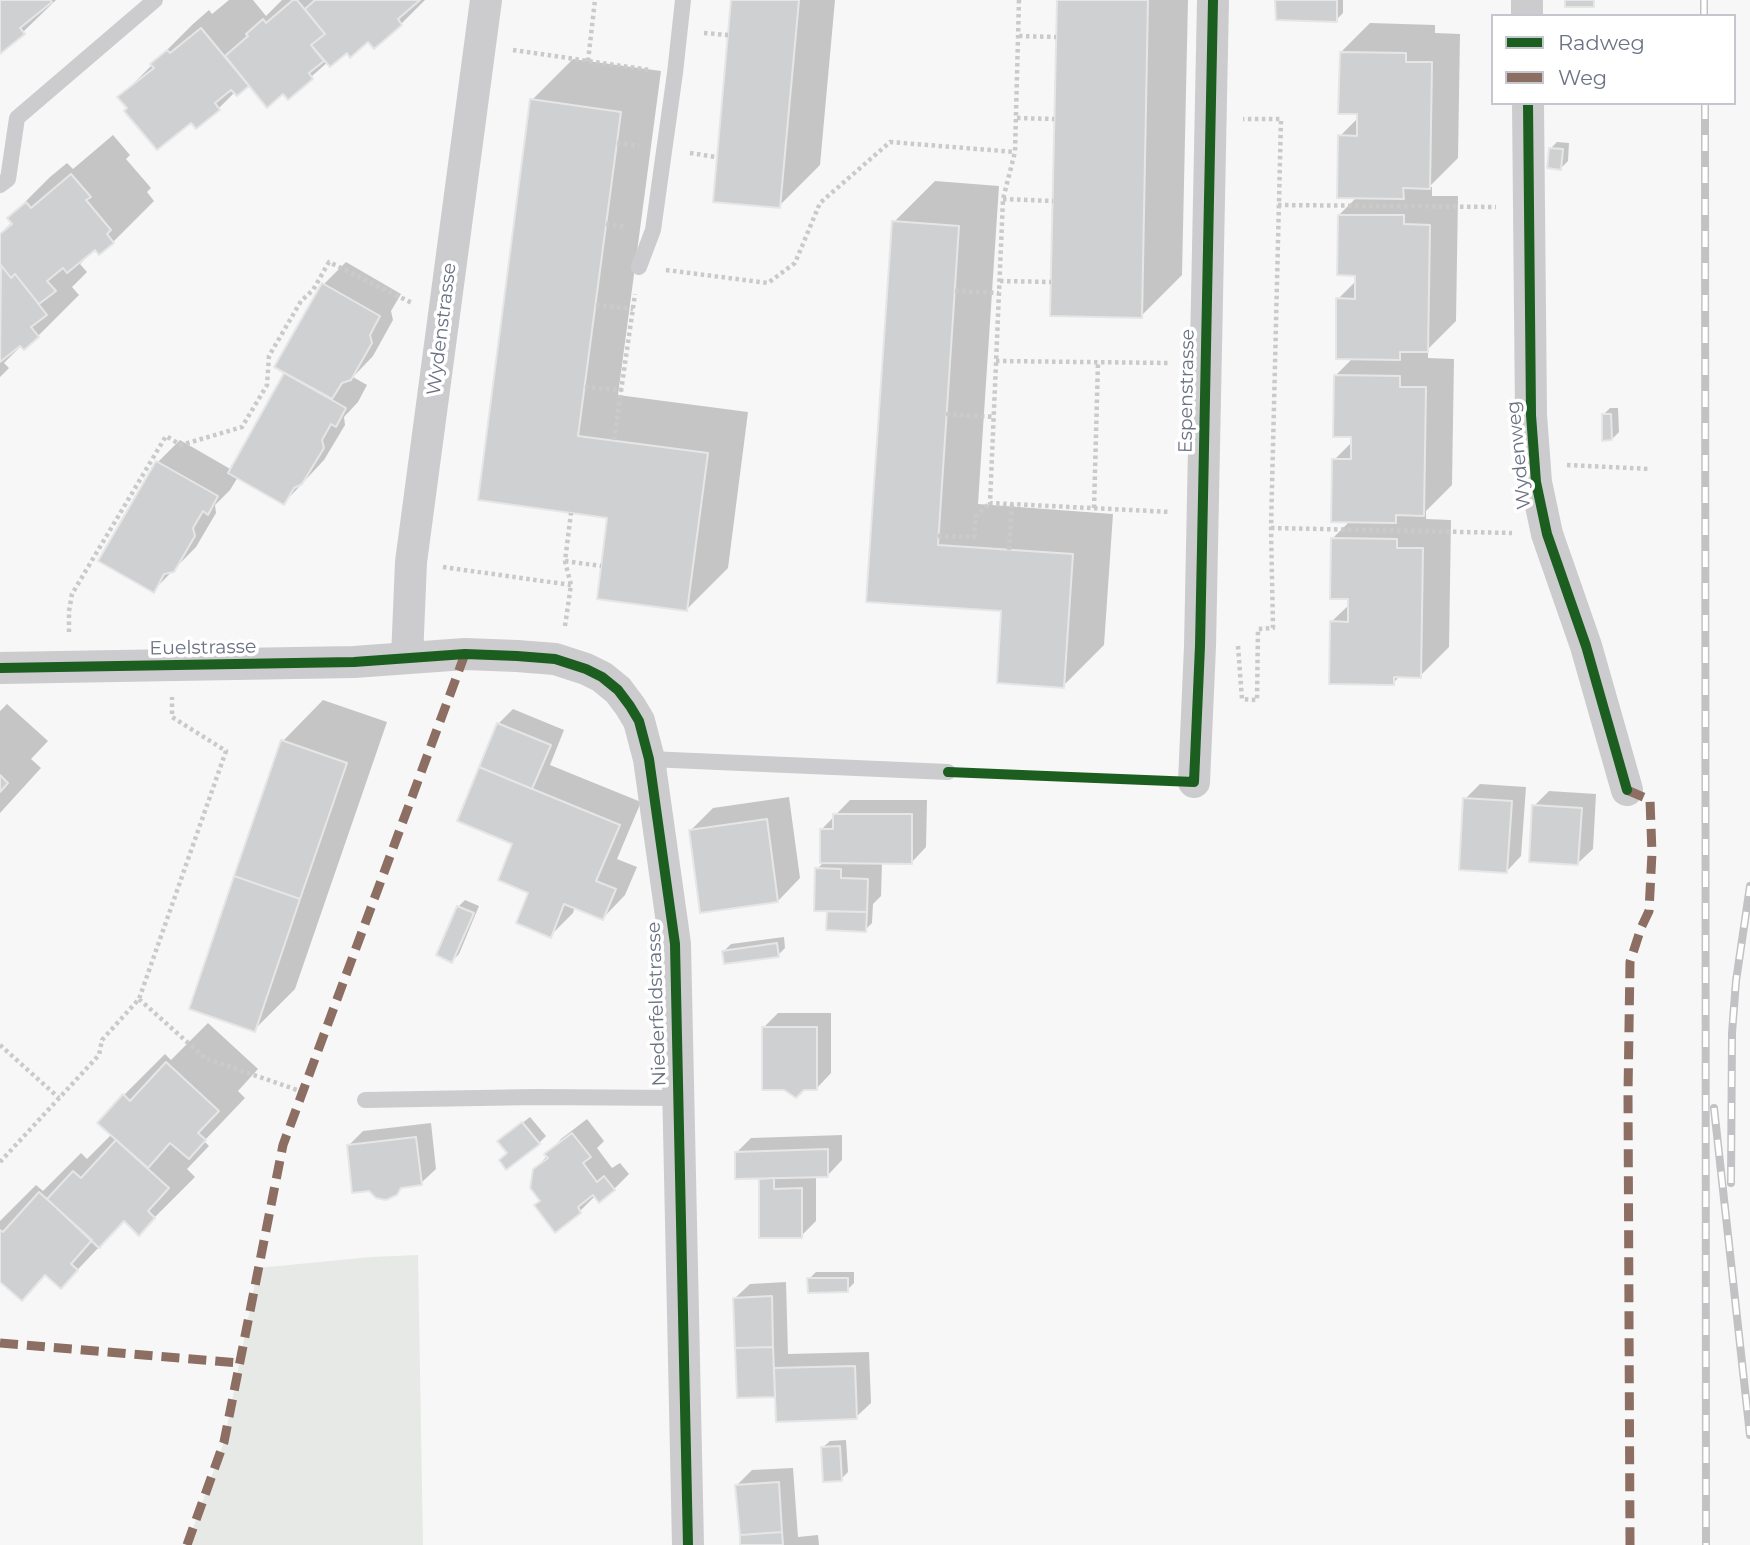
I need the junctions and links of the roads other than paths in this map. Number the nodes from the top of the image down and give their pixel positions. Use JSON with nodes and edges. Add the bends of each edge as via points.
{"nodes":[{"id":1,"x":155,"y":0,"type":"edge"},
{"id":2,"x":486,"y":0,"type":"edge"},
{"id":3,"x":683,"y":0,"type":"edge"},
{"id":4,"x":1213,"y":0,"type":"edge"},
{"id":5,"x":1528,"y":105,"type":"edge"},
{"id":6,"x":0,"y":185,"type":"edge"},
{"id":7,"x":639,"y":267,"type":"road end"},
{"id":8,"x":407,"y":658,"type":"junction"},
{"id":9,"x":0,"y":668,"type":"edge"},
{"id":10,"x":649,"y":760,"type":"junction"},
{"id":11,"x":948,"y":772,"type":"dead end"},
{"id":12,"x":1194,"y":782,"type":"dead end"},
{"id":13,"x":1627,"y":790,"type":"dead end"},
{"id":14,"x":678,"y":1098,"type":"junction"},
{"id":15,"x":365,"y":1100,"type":"dead end"},
{"id":16,"x":688,"y":1545,"type":"edge"}],
"edges":[{"from":1,"to":6,"type":"lane","via":[[17,118],[8,178]]},
{"from":2,"to":8,"type":"street","name":"Wydenstrasse","via":[[411,562]]},
{"from":3,"to":7,"type":"lane","via":[[653,230]]},
{"from":4,"to":12,"type":"street","name":"Espenstrasse"},
{"from":5,"to":13,"type":"street","name":"Wydenweg","via":[[1534,464],[1547,534],[1586,646]]},
{"from":8,"to":9,"type":"street","name":"Euelstrasse"},
{"from":8,"to":10,"type":"street","name":"Niederfeldstrasse","via":[[529,656],[586,669],[618,690],[630,706]]},
{"from":10,"to":11,"type":"lane"},
{"from":10,"to":14,"type":"street","name":"Niederfeldstrasse","via":[[675,944]]},
{"from":14,"to":15,"type":"lane","name":"Niederfeldstrasse"},
{"from":14,"to":16,"type":"street","name":"Niederfeldstrasse"}]}
